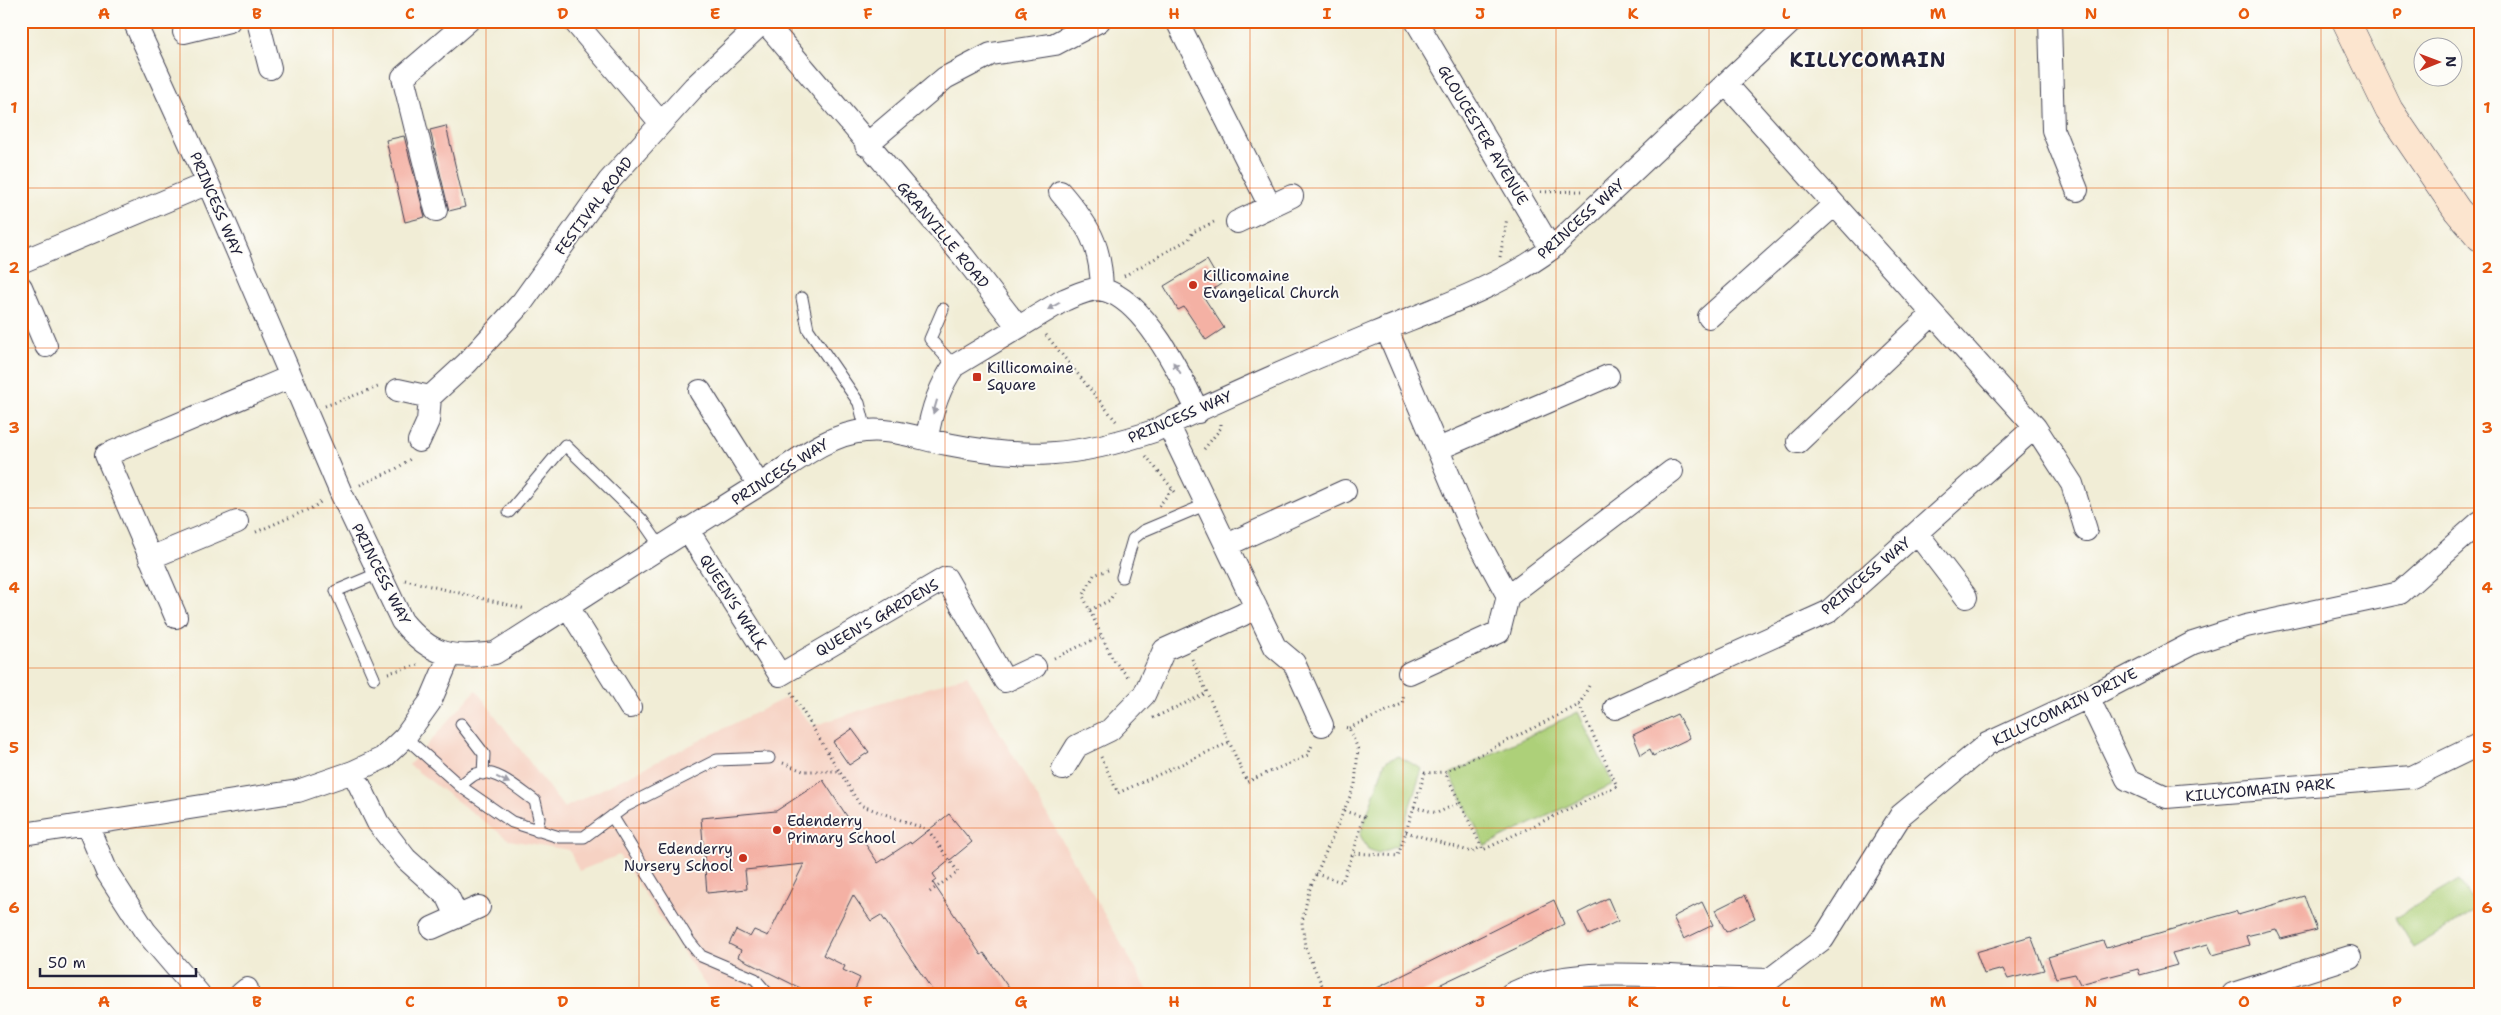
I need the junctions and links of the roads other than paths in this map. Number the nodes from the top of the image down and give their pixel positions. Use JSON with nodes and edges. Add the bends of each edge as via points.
{"nodes":[{"id":1,"x":134,"y":21,"type":"edge"},
{"id":2,"x":229,"y":21,"type":"edge"},
{"id":3,"x":258,"y":21,"type":"edge"},
{"id":4,"x":468,"y":21,"type":"edge"},
{"id":5,"x":574,"y":21,"type":"edge"},
{"id":6,"x":764,"y":21,"type":"edge"},
{"id":7,"x":1099,"y":21,"type":"edge"},
{"id":8,"x":1177,"y":21,"type":"edge"},
{"id":9,"x":1416,"y":21,"type":"edge"},
{"id":10,"x":1792,"y":21,"type":"edge"},
{"id":11,"x":2050,"y":21,"type":"edge"},
{"id":12,"x":2346,"y":21,"type":"edge"},
{"id":13,"x":184,"y":32,"type":"dead end"},
{"id":14,"x":270,"y":68,"type":"dead end"},
{"id":15,"x":1726,"y":84,"type":"junction"},
{"id":16,"x":661,"y":123,"type":"junction"},
{"id":17,"x":866,"y":144,"type":"junction"},
{"id":18,"x":208,"y":182,"type":"junction"},
{"id":19,"x":2077,"y":190,"type":"dead end"},
{"id":20,"x":1060,"y":192,"type":"dead end"},
{"id":21,"x":1292,"y":196,"type":"dead end"},
{"id":22,"x":1834,"y":205,"type":"junction"},
{"id":23,"x":1270,"y":206,"type":"junction"},
{"id":24,"x":436,"y":210,"type":"dead end"},
{"id":25,"x":1236,"y":222,"type":"road end"},
{"id":26,"x":2480,"y":237,"type":"edge"},
{"id":27,"x":1551,"y":249,"type":"junction"},
{"id":28,"x":21,"y":262,"type":"edge"},
{"id":29,"x":21,"y":287,"type":"edge"},
{"id":30,"x":1111,"y":293,"type":"junction"},
{"id":31,"x":802,"y":298,"type":"dead end"},
{"id":32,"x":943,"y":309,"type":"dead end"},
{"id":33,"x":1933,"y":314,"type":"junction"},
{"id":34,"x":1708,"y":318,"type":"dead end"},
{"id":35,"x":1025,"y":323,"type":"junction"},
{"id":36,"x":1386,"y":328,"type":"junction"},
{"id":37,"x":46,"y":346,"type":"dead end"},
{"id":38,"x":954,"y":366,"type":"junction"},
{"id":39,"x":1608,"y":376,"type":"dead end"},
{"id":40,"x":290,"y":377,"type":"junction"},
{"id":41,"x":398,"y":390,"type":"road end"},
{"id":42,"x":700,"y":391,"type":"dead end"},
{"id":43,"x":430,"y":398,"type":"junction"},
{"id":44,"x":1198,"y":412,"type":"junction"},
{"id":45,"x":1168,"y":424,"type":"junction"},
{"id":46,"x":2035,"y":427,"type":"junction"},
{"id":47,"x":866,"y":430,"type":"junction"},
{"id":48,"x":927,"y":438,"type":"junction"},
{"id":49,"x":419,"y":441,"type":"road end"},
{"id":50,"x":1798,"y":442,"type":"dead end"},
{"id":51,"x":1438,"y":450,"type":"junction"},
{"id":52,"x":1672,"y":470,"type":"dead end"},
{"id":53,"x":759,"y":485,"type":"junction"},
{"id":54,"x":1345,"y":491,"type":"dead end"},
{"id":55,"x":1199,"y":508,"type":"junction"},
{"id":56,"x":509,"y":512,"type":"dead end"},
{"id":57,"x":236,"y":522,"type":"road end"},
{"id":58,"x":686,"y":529,"type":"junction"},
{"id":59,"x":2086,"y":530,"type":"dead end"},
{"id":60,"x":2476,"y":532,"type":"edge"},
{"id":61,"x":1917,"y":533,"type":"junction"},
{"id":62,"x":1227,"y":545,"type":"junction"},
{"id":63,"x":660,"y":546,"type":"junction"},
{"id":64,"x":150,"y":558,"type":"junction"},
{"id":65,"x":1122,"y":578,"type":"road end"},
{"id":66,"x":382,"y":579,"type":"junction"},
{"id":67,"x":1508,"y":596,"type":"junction"},
{"id":68,"x":1966,"y":597,"type":"dead end"},
{"id":69,"x":1256,"y":606,"type":"junction"},
{"id":70,"x":568,"y":607,"type":"junction"},
{"id":71,"x":176,"y":617,"type":"dead end"},
{"id":72,"x":450,"y":655,"type":"junction"},
{"id":73,"x":1035,"y":667,"type":"road end"},
{"id":74,"x":780,"y":674,"type":"joint"},
{"id":75,"x":1409,"y":674,"type":"road end"},
{"id":76,"x":374,"y":678,"type":"road end"},
{"id":77,"x":2088,"y":697,"type":"junction"},
{"id":78,"x":630,"y":707,"type":"dead end"},
{"id":79,"x":1615,"y":708,"type":"dead end"},
{"id":80,"x":461,"y":724,"type":"dead end"},
{"id":81,"x":1322,"y":725,"type":"road end"},
{"id":82,"x":405,"y":737,"type":"junction"},
{"id":83,"x":2480,"y":744,"type":"edge"},
{"id":84,"x":769,"y":758,"type":"road end"},
{"id":85,"x":1063,"y":769,"type":"dead end"},
{"id":86,"x":353,"y":772,"type":"junction"},
{"id":87,"x":482,"y":774,"type":"junction"},
{"id":88,"x":460,"y":786,"type":"junction"},
{"id":89,"x":612,"y":816,"type":"junction"},
{"id":90,"x":87,"y":825,"type":"junction"},
{"id":91,"x":537,"y":831,"type":"junction"},
{"id":92,"x":30,"y":832,"type":"dead end"},
{"id":93,"x":479,"y":907,"type":"dead end"},
{"id":94,"x":457,"y":916,"type":"junction"},
{"id":95,"x":432,"y":928,"type":"dead end"},
{"id":96,"x":2350,"y":957,"type":"dead end"},
{"id":97,"x":1671,"y":985,"type":"edge"},
{"id":98,"x":199,"y":994,"type":"edge"},
{"id":99,"x":768,"y":994,"type":"edge"},
{"id":100,"x":1511,"y":994,"type":"edge"},
{"id":101,"x":2233,"y":994,"type":"edge"}],
"edges":[{"from":1,"to":18,"type":"street","name":"PRINCESS WAY"},
{"from":2,"to":13,"type":"street"},
{"from":3,"to":14,"type":"street"},
{"from":4,"to":24,"type":"street","via":[[403,77]]},
{"from":5,"to":16,"type":"street"},
{"from":6,"to":16,"type":"street","name":"FESTIVAL ROAD"},
{"from":6,"to":17,"type":"street","name":"GRANVILLE ROAD"},
{"from":7,"to":17,"type":"street","via":[[1055,44],[991,54],[945,78]]},
{"from":8,"to":23,"type":"street"},
{"from":9,"to":27,"type":"street","name":"GLOUCESTER AVENUE"},
{"from":10,"to":15,"type":"street","name":"PRINCESS WAY"},
{"from":11,"to":19,"type":"street","via":[[2053,130]]},
{"from":12,"to":26,"type":"street","via":[[2389,110],[2457,210]]},
{"from":15,"to":22,"type":"street"},
{"from":15,"to":27,"type":"street","name":"PRINCESS WAY"},
{"from":16,"to":43,"type":"street","name":"FESTIVAL ROAD","via":[[609,181],[523,301]]},
{"from":17,"to":35,"type":"street","name":"GRANVILLE ROAD"},
{"from":18,"to":28,"type":"street"},
{"from":18,"to":40,"type":"street","name":"PRINCESS WAY"},
{"from":20,"to":30,"type":"street","via":[[1087,224]]},
{"from":21,"to":23,"type":"street"},
{"from":22,"to":33,"type":"street"},
{"from":22,"to":34,"type":"street"},
{"from":23,"to":25,"type":"street"},
{"from":27,"to":36,"type":"street","name":"PRINCESS WAY","via":[[1524,269]]},
{"from":29,"to":37,"type":"street"},
{"from":30,"to":35,"type":"street","one_way":true,"via":[[1083,292]]},
{"from":44,"to":30,"type":"street","one_way":true,"via":[[1181,374],[1135,307]]},
{"from":31,"to":47,"type":"lane","via":[[808,329],[859,402]]},
{"from":32,"to":38,"type":"lane","via":[[930,339]]},
{"from":33,"to":46,"type":"street"},
{"from":33,"to":50,"type":"street"},
{"from":35,"to":38,"type":"street"},
{"from":36,"to":44,"type":"street","name":"PRINCESS WAY"},
{"from":36,"to":51,"type":"street"},
{"from":38,"to":48,"type":"street","one_way":true,"via":[[938,395]]},
{"from":39,"to":51,"type":"street"},
{"from":40,"to":64,"type":"street","via":[[106,455]]},
{"from":40,"to":66,"type":"street","name":"PRINCESS WAY"},
{"from":41,"to":43,"type":"street"},
{"from":42,"to":53,"type":"street"},
{"from":43,"to":49,"type":"street","via":[[428,421]]},
{"from":44,"to":45,"type":"street","name":"PRINCESS WAY"},
{"from":45,"to":48,"type":"street","name":"PRINCESS WAY","via":[[1131,439],[1038,456],[944,444]]},
{"from":45,"to":55,"type":"street"},
{"from":46,"to":59,"type":"street","via":[[2072,484]]},
{"from":46,"to":61,"type":"street","name":"PRINCESS WAY"},
{"from":47,"to":48,"type":"street","name":"PRINCESS WAY"},
{"from":47,"to":53,"type":"street","name":"PRINCESS WAY","via":[[837,436]]},
{"from":51,"to":67,"type":"street","via":[[1472,530]]},
{"from":52,"to":67,"type":"street"},
{"from":53,"to":58,"type":"street","name":"PRINCESS WAY"},
{"from":54,"to":62,"type":"street"},
{"from":55,"to":62,"type":"street"},
{"from":55,"to":65,"type":"lane","via":[[1133,539]]},
{"from":56,"to":63,"type":"lane","via":[[565,445],[642,520]]},
{"from":57,"to":64,"type":"street"},
{"from":58,"to":63,"type":"street","name":"PRINCESS WAY"},
{"from":58,"to":74,"type":"street","name":"QUEEN'S WALK"},
{"from":60,"to":77,"type":"street","name":"KILLYCOMAIN DRIVE","via":[[2400,593],[2246,626],[2193,643]]},
{"from":61,"to":68,"type":"street"},
{"from":61,"to":79,"type":"street","name":"PRINCESS WAY","via":[[1828,612]]},
{"from":62,"to":69,"type":"street"},
{"from":63,"to":70,"type":"street","name":"PRINCESS WAY"},
{"from":64,"to":71,"type":"street"},
{"from":66,"to":72,"type":"street","name":"PRINCESS WAY","via":[[402,621],[416,638]]},
{"from":66,"to":76,"type":"lane","via":[[336,591]]},
{"from":67,"to":75,"type":"street","via":[[1499,632]]},
{"from":69,"to":81,"type":"street","via":[[1275,647],[1294,663]]},
{"from":69,"to":85,"type":"street","via":[[1164,650],[1144,695],[1110,730],[1077,746]]},
{"from":70,"to":72,"type":"street","name":"PRINCESS WAY","via":[[495,653],[465,657]]},
{"from":70,"to":78,"type":"street"},
{"from":72,"to":82,"type":"street","via":[[430,702]]},
{"from":73,"to":74,"type":"street","name":"QUEEN'S GARDENS","via":[[1005,681],[946,578]]},
{"from":77,"to":83,"type":"street","name":"KILLYCOMAIN PARK","via":[[2127,778],[2166,797],[2412,777]]},
{"from":77,"to":97,"type":"street","name":"KILLYCOMAIN DRIVE","via":[[1988,744],[1901,815],[1823,939],[1769,980]]},
{"from":80,"to":87,"type":"lane","via":[[484,754]]},
{"from":82,"to":86,"type":"street","via":[[383,758]]},
{"from":82,"to":88,"type":"lane"},
{"from":84,"to":89,"type":"lane","via":[[717,760]]},
{"from":86,"to":90,"type":"street","via":[[298,791]]},
{"from":86,"to":94,"type":"street","via":[[378,823],[406,859],[448,897]]},
{"from":87,"to":88,"type":"lane","via":[[476,774]]},
{"from":87,"to":91,"type":"lane","one_way":true,"via":[[491,774],[511,784],[535,801],[539,818]]},
{"from":88,"to":91,"type":"lane","via":[[512,822]]},
{"from":89,"to":91,"type":"lane","via":[[584,837],[559,837]]},
{"from":89,"to":99,"type":"lane","via":[[689,942],[701,956],[755,979]]},
{"from":90,"to":92,"type":"street"},
{"from":90,"to":98,"type":"street","via":[[107,872],[145,930]]},
{"from":93,"to":94,"type":"street"},
{"from":94,"to":95,"type":"street"},
{"from":96,"to":101,"type":"street"},
{"from":97,"to":100,"type":"street","name":"KILLYCOMAIN DRIVE","via":[[1614,973],[1579,975],[1530,985]]}]}
